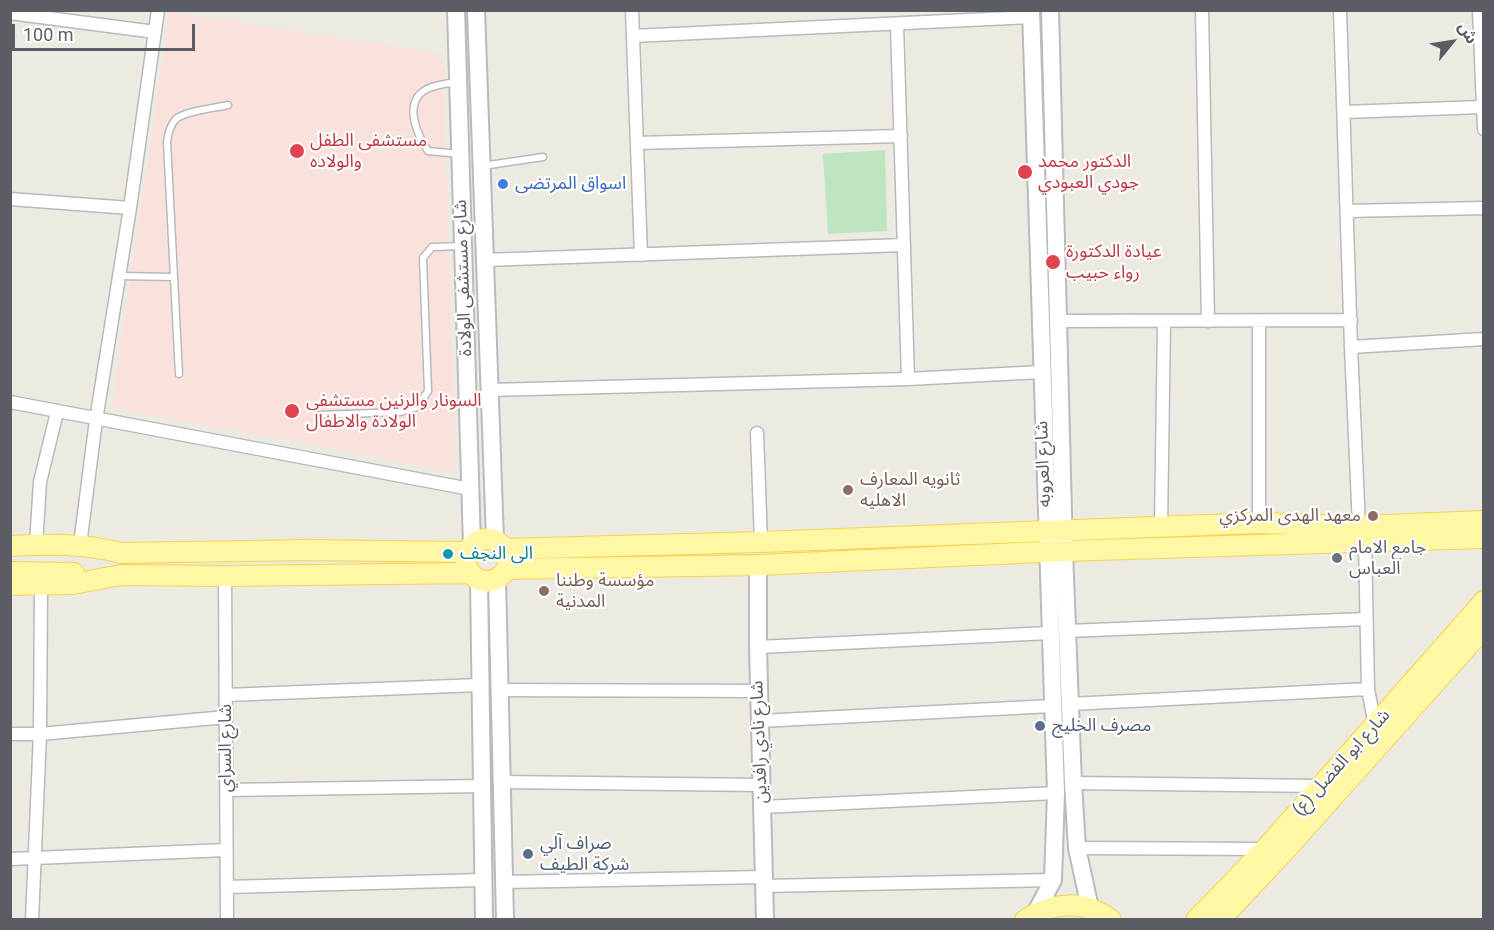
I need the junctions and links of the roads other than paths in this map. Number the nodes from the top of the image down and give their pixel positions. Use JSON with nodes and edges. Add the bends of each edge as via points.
{"nodes":[{"id":1,"x":158,"y":10,"type":"edge"},
{"id":2,"x":456,"y":10,"type":"edge"},
{"id":3,"x":476,"y":10,"type":"edge"},
{"id":4,"x":632,"y":10,"type":"edge"},
{"id":5,"x":1050,"y":10,"type":"edge"},
{"id":6,"x":1202,"y":10,"type":"edge"},
{"id":7,"x":1340,"y":10,"type":"edge"},
{"id":8,"x":1479,"y":10,"type":"edge"},
{"id":9,"x":15,"y":13,"type":"edge"},
{"id":10,"x":1031,"y":14,"type":"edge"},
{"id":11,"x":897,"y":25,"type":"junction"},
{"id":12,"x":155,"y":32,"type":"junction"},
{"id":13,"x":633,"y":36,"type":"junction"},
{"id":14,"x":458,"y":82,"type":"junction"},
{"id":15,"x":228,"y":105,"type":"dead end"},
{"id":16,"x":1482,"y":107,"type":"edge"},
{"id":17,"x":1344,"y":112,"type":"junction"},
{"id":18,"x":459,"y":127,"type":"junction"},
{"id":19,"x":480,"y":128,"type":"junction"},
{"id":20,"x":1484,"y":129,"type":"edge"},
{"id":21,"x":902,"y":136,"type":"junction"},
{"id":22,"x":637,"y":143,"type":"junction"},
{"id":23,"x":460,"y":154,"type":"junction"},
{"id":24,"x":543,"y":157,"type":"dead end"},
{"id":25,"x":482,"y":166,"type":"junction"},
{"id":26,"x":10,"y":199,"type":"edge"},
{"id":27,"x":130,"y":208,"type":"junction"},
{"id":28,"x":1484,"y":208,"type":"edge"},
{"id":29,"x":1347,"y":211,"type":"junction"},
{"id":30,"x":904,"y":245,"type":"junction"},
{"id":31,"x":463,"y":246,"type":"junction"},
{"id":32,"x":641,"y":255,"type":"junction"},
{"id":33,"x":485,"y":260,"type":"junction"},
{"id":34,"x":119,"y":276,"type":"junction"},
{"id":35,"x":174,"y":277,"type":"junction"},
{"id":36,"x":1351,"y":320,"type":"junction"},
{"id":37,"x":1058,"y":321,"type":"junction"},
{"id":38,"x":1208,"y":321,"type":"junction"},
{"id":39,"x":1259,"y":321,"type":"junction"},
{"id":40,"x":1164,"y":322,"type":"junction"},
{"id":41,"x":1484,"y":339,"type":"edge"},
{"id":42,"x":1351,"y":347,"type":"junction"},
{"id":43,"x":1041,"y":372,"type":"junction"},
{"id":44,"x":179,"y":374,"type":"dead end"},
{"id":45,"x":908,"y":379,"type":"junction"},
{"id":46,"x":490,"y":390,"type":"junction"},
{"id":47,"x":10,"y":402,"type":"edge"},
{"id":48,"x":57,"y":412,"type":"junction"},
{"id":49,"x":319,"y":415,"type":"dead end"},
{"id":50,"x":96,"y":420,"type":"junction"},
{"id":51,"x":757,"y":433,"type":"dead end"},
{"id":52,"x":470,"y":489,"type":"junction"},
{"id":53,"x":1484,"y":521,"type":"edge"},
{"id":54,"x":1259,"y":523,"type":"junction"},
{"id":55,"x":1161,"y":527,"type":"junction"},
{"id":56,"x":1055,"y":531,"type":"junction"},
{"id":57,"x":1362,"y":534,"type":"junction"},
{"id":58,"x":1484,"y":538,"type":"edge"},
{"id":59,"x":761,"y":542,"type":"junction"},
{"id":60,"x":500,"y":544,"type":"junction"},
{"id":61,"x":80,"y":545,"type":"junction"},
{"id":62,"x":10,"y":546,"type":"edge"},
{"id":63,"x":470,"y":549,"type":"junction"},
{"id":64,"x":1056,"y":552,"type":"junction"},
{"id":65,"x":121,"y":553,"type":"junction"},
{"id":66,"x":10,"y":558,"type":"edge"},
{"id":67,"x":39,"y":564,"type":"junction"},
{"id":68,"x":758,"y":565,"type":"junction"},
{"id":69,"x":10,"y":572,"type":"edge"},
{"id":70,"x":225,"y":576,"type":"junction"},
{"id":71,"x":488,"y":576,"type":"junction"},
{"id":72,"x":10,"y":585,"type":"edge"},
{"id":73,"x":1484,"y":601,"type":"edge"},
{"id":74,"x":1365,"y":619,"type":"junction"},
{"id":75,"x":1484,"y":628,"type":"edge"},
{"id":76,"x":1068,"y":631,"type":"junction"},
{"id":77,"x":1050,"y":633,"type":"junction"},
{"id":78,"x":758,"y":647,"type":"junction"},
{"id":79,"x":479,"y":685,"type":"junction"},
{"id":80,"x":1368,"y":689,"type":"junction"},
{"id":81,"x":499,"y":690,"type":"junction"},
{"id":82,"x":759,"y":691,"type":"junction"},
{"id":83,"x":226,"y":695,"type":"junction"},
{"id":84,"x":1071,"y":704,"type":"junction"},
{"id":85,"x":1052,"y":706,"type":"junction"},
{"id":86,"x":226,"y":717,"type":"junction"},
{"id":87,"x":760,"y":721,"type":"junction"},
{"id":88,"x":1375,"y":726,"type":"junction"},
{"id":89,"x":10,"y":734,"type":"edge"},
{"id":90,"x":40,"y":734,"type":"junction"},
{"id":91,"x":501,"y":782,"type":"junction"},
{"id":92,"x":1072,"y":783,"type":"junction"},
{"id":93,"x":762,"y":785,"type":"junction"},
{"id":94,"x":481,"y":786,"type":"junction"},
{"id":95,"x":1322,"y":786,"type":"junction"},
{"id":96,"x":227,"y":790,"type":"junction"},
{"id":97,"x":1056,"y":793,"type":"junction"},
{"id":98,"x":762,"y":807,"type":"junction"},
{"id":99,"x":1077,"y":848,"type":"junction"},
{"id":100,"x":1265,"y":849,"type":"junction"},
{"id":101,"x":226,"y":850,"type":"junction"},
{"id":102,"x":10,"y":859,"type":"edge"},
{"id":103,"x":35,"y":859,"type":"junction"},
{"id":104,"x":482,"y":880,"type":"junction"},
{"id":105,"x":1053,"y":880,"type":"junction"},
{"id":106,"x":504,"y":882,"type":"junction"},
{"id":107,"x":764,"y":882,"type":"junction"},
{"id":108,"x":227,"y":887,"type":"junction"},
{"id":109,"x":1090,"y":908,"type":"junction"},
{"id":110,"x":1031,"y":916,"type":"edge"},
{"id":111,"x":1112,"y":919,"type":"edge"},
{"id":112,"x":32,"y":920,"type":"edge"},
{"id":113,"x":227,"y":920,"type":"edge"},
{"id":114,"x":484,"y":920,"type":"edge"},
{"id":115,"x":505,"y":920,"type":"edge"},
{"id":116,"x":765,"y":920,"type":"edge"},
{"id":117,"x":1196,"y":920,"type":"edge"},
{"id":118,"x":1220,"y":920,"type":"edge"}],
"edges":[{"from":1,"to":12,"type":"street"},
{"from":2,"to":14,"type":"main road","name":"شارع مستشفى الولادة"},
{"from":3,"to":19,"type":"main road","name":"شارع مستشفى الولادة"},
{"from":4,"to":13,"type":"street"},
{"from":5,"to":37,"type":"main road","name":"شارع العروبه"},
{"from":6,"to":38,"type":"street"},
{"from":7,"to":17,"type":"street"},
{"from":8,"to":16,"type":"street"},
{"from":9,"to":12,"type":"street"},
{"from":10,"to":11,"type":"street"},
{"from":10,"to":43,"type":"main road","name":"شارع العروبه"},
{"from":11,"to":13,"type":"street"},
{"from":11,"to":21,"type":"street"},
{"from":12,"to":27,"type":"street"},
{"from":13,"to":22,"type":"street"},
{"from":14,"to":18,"type":"main road","name":"شارع مستشفى الولادة"},
{"from":14,"to":23,"type":"lane","via":[[426,90],[413,108],[419,137],[428,151]]},
{"from":15,"to":35,"type":"lane","via":[[182,116],[174,120],[169,130]]},
{"from":16,"to":17,"type":"street"},
{"from":16,"to":20,"type":"street"},
{"from":17,"to":29,"type":"street"},
{"from":18,"to":19,"type":"main road"},
{"from":18,"to":23,"type":"main road","name":"شارع مستشفى الولادة"},
{"from":19,"to":25,"type":"main road","name":"شارع مستشفى الولادة"},
{"from":21,"to":22,"type":"street"},
{"from":21,"to":30,"type":"street"},
{"from":22,"to":32,"type":"street"},
{"from":23,"to":31,"type":"main road","name":"شارع مستشفى الولادة"},
{"from":24,"to":25,"type":"lane"},
{"from":25,"to":33,"type":"main road","name":"شارع مستشفى الولادة"},
{"from":26,"to":27,"type":"street"},
{"from":27,"to":34,"type":"street"},
{"from":28,"to":29,"type":"street"},
{"from":29,"to":36,"type":"street"},
{"from":30,"to":32,"type":"street"},
{"from":30,"to":45,"type":"street"},
{"from":31,"to":49,"type":"lane","via":[[432,247],[423,258],[428,391],[417,407],[400,412]]},
{"from":31,"to":52,"type":"main road","name":"شارع مستشفى الولادة"},
{"from":32,"to":33,"type":"street"},
{"from":33,"to":46,"type":"main road","name":"شارع مستشفى الولادة"},
{"from":34,"to":35,"type":"lane"},
{"from":34,"to":50,"type":"street"},
{"from":35,"to":44,"type":"lane"},
{"from":36,"to":39,"type":"street"},
{"from":36,"to":42,"type":"street"},
{"from":37,"to":40,"type":"street"},
{"from":37,"to":56,"type":"main road","name":"شارع العروبه"},
{"from":38,"to":39,"type":"street"},
{"from":38,"to":40,"type":"street"},
{"from":39,"to":54,"type":"street"},
{"from":40,"to":55,"type":"street"},
{"from":41,"to":42,"type":"street"},
{"from":42,"to":57,"type":"street"},
{"from":43,"to":45,"type":"street"},
{"from":43,"to":56,"type":"main road","name":"شارع العروبه"},
{"from":45,"to":46,"type":"street"},
{"from":46,"to":60,"type":"main road","name":"شارع مستشفى الولادة"},
{"from":47,"to":48,"type":"street"},
{"from":48,"to":50,"type":"street"},
{"from":48,"to":67,"type":"street","via":[[39,482]]},
{"from":50,"to":52,"type":"street"},
{"from":50,"to":61,"type":"street"},
{"from":51,"to":59,"type":"street"},
{"from":52,"to":63,"type":"main road","name":"شارع مستشفى الولادة"},
{"from":53,"to":57,"type":"main road"},
{"from":54,"to":55,"type":"main road"},
{"from":54,"to":57,"type":"main road"},
{"from":55,"to":56,"type":"main road"},
{"from":56,"to":59,"type":"main road"},
{"from":56,"to":64,"type":"main road","name":"شارع العروبه"},
{"from":57,"to":58,"type":"main road"},
{"from":57,"to":64,"type":"main road"},
{"from":57,"to":74,"type":"street"},
{"from":59,"to":60,"type":"main road"},
{"from":60,"to":63,"type":"main road","via":[[485,539]]},
{"from":60,"to":71,"type":"main road","via":[[509,560]]},
{"from":61,"to":65,"type":"main road"},
{"from":61,"to":67,"type":"main road"},
{"from":62,"to":67,"type":"main road"},
{"from":63,"to":65,"type":"main road"},
{"from":63,"to":71,"type":"main road","via":[[467,568]]},
{"from":64,"to":68,"type":"main road"},
{"from":64,"to":76,"type":"main road","name":"شارع العروبه"},
{"from":64,"to":77,"type":"main road","name":"شارع العروبه"},
{"from":65,"to":67,"type":"main road"},
{"from":66,"to":67,"type":"main road"},
{"from":67,"to":69,"type":"main road"},
{"from":67,"to":70,"type":"main road","via":[[73,584],[121,575]]},
{"from":67,"to":72,"type":"main road"},
{"from":67,"to":90,"type":"street"},
{"from":68,"to":71,"type":"main road"},
{"from":68,"to":78,"type":"main road","name":"شارع نادي رافدين"},
{"from":70,"to":71,"type":"main road"},
{"from":70,"to":83,"type":"street","name":"شارع السراي"},
{"from":71,"to":79,"type":"main road"},
{"from":71,"to":81,"type":"main road"},
{"from":73,"to":88,"type":"main road","name":"شارع ابو الفضل (ع)"},
{"from":74,"to":76,"type":"street"},
{"from":74,"to":80,"type":"street"},
{"from":75,"to":118,"type":"main road","name":"شارع ابو الفضل (ع)"},
{"from":76,"to":84,"type":"main road","name":"شارع العروبه"},
{"from":77,"to":78,"type":"street"},
{"from":77,"to":85,"type":"main road","name":"شارع العروبه"},
{"from":78,"to":82,"type":"main road","name":"شارع نادي رافدين"},
{"from":79,"to":83,"type":"street"},
{"from":79,"to":94,"type":"main road"},
{"from":80,"to":84,"type":"street"},
{"from":80,"to":88,"type":"street"},
{"from":81,"to":82,"type":"street"},
{"from":81,"to":91,"type":"main road"},
{"from":82,"to":87,"type":"main road","name":"شارع نادي رافدين"},
{"from":83,"to":86,"type":"street","name":"شارع السراي"},
{"from":84,"to":92,"type":"main road","name":"شارع العروبه"},
{"from":85,"to":87,"type":"street"},
{"from":85,"to":97,"type":"main road","name":"شارع العروبه"},
{"from":86,"to":90,"type":"street"},
{"from":86,"to":96,"type":"street","name":"شارع السراي"},
{"from":87,"to":93,"type":"main road","name":"شارع نادي رافدين"},
{"from":88,"to":95,"type":"main road","name":"شارع ابو الفضل (ع)"},
{"from":89,"to":90,"type":"street"},
{"from":90,"to":103,"type":"street"},
{"from":91,"to":93,"type":"street"},
{"from":91,"to":106,"type":"main road"},
{"from":92,"to":95,"type":"street"},
{"from":92,"to":99,"type":"main road","name":"شارع العروبه"},
{"from":93,"to":98,"type":"main road","name":"شارع نادي رافدين"},
{"from":94,"to":96,"type":"street"},
{"from":94,"to":104,"type":"main road"},
{"from":95,"to":100,"type":"main road","name":"شارع ابو الفضل (ع)"},
{"from":96,"to":101,"type":"street","name":"شارع السراي"},
{"from":97,"to":98,"type":"street"},
{"from":97,"to":105,"type":"main road","name":"شارع العروبه"},
{"from":98,"to":107,"type":"main road","name":"شارع نادي رافدين"},
{"from":99,"to":100,"type":"street"},
{"from":99,"to":109,"type":"main road","name":"شارع العروبه"},
{"from":100,"to":117,"type":"main road","name":"شارع ابو الفضل (ع)"},
{"from":101,"to":103,"type":"street"},
{"from":101,"to":108,"type":"street","name":"شارع السراي"},
{"from":102,"to":103,"type":"street"},
{"from":103,"to":112,"type":"street"},
{"from":104,"to":108,"type":"street"},
{"from":104,"to":114,"type":"main road"},
{"from":105,"to":107,"type":"street"},
{"from":105,"to":110,"type":"main road","name":"شارع العروبه"},
{"from":106,"to":107,"type":"street"},
{"from":106,"to":115,"type":"main road"},
{"from":107,"to":116,"type":"main road","name":"شارع نادي رافدين"},
{"from":108,"to":113,"type":"street","name":"شارع السراي"},
{"from":109,"to":110,"type":"main road","via":[[1077,904],[1056,906]]},
{"from":109,"to":111,"type":"main road"}]}
